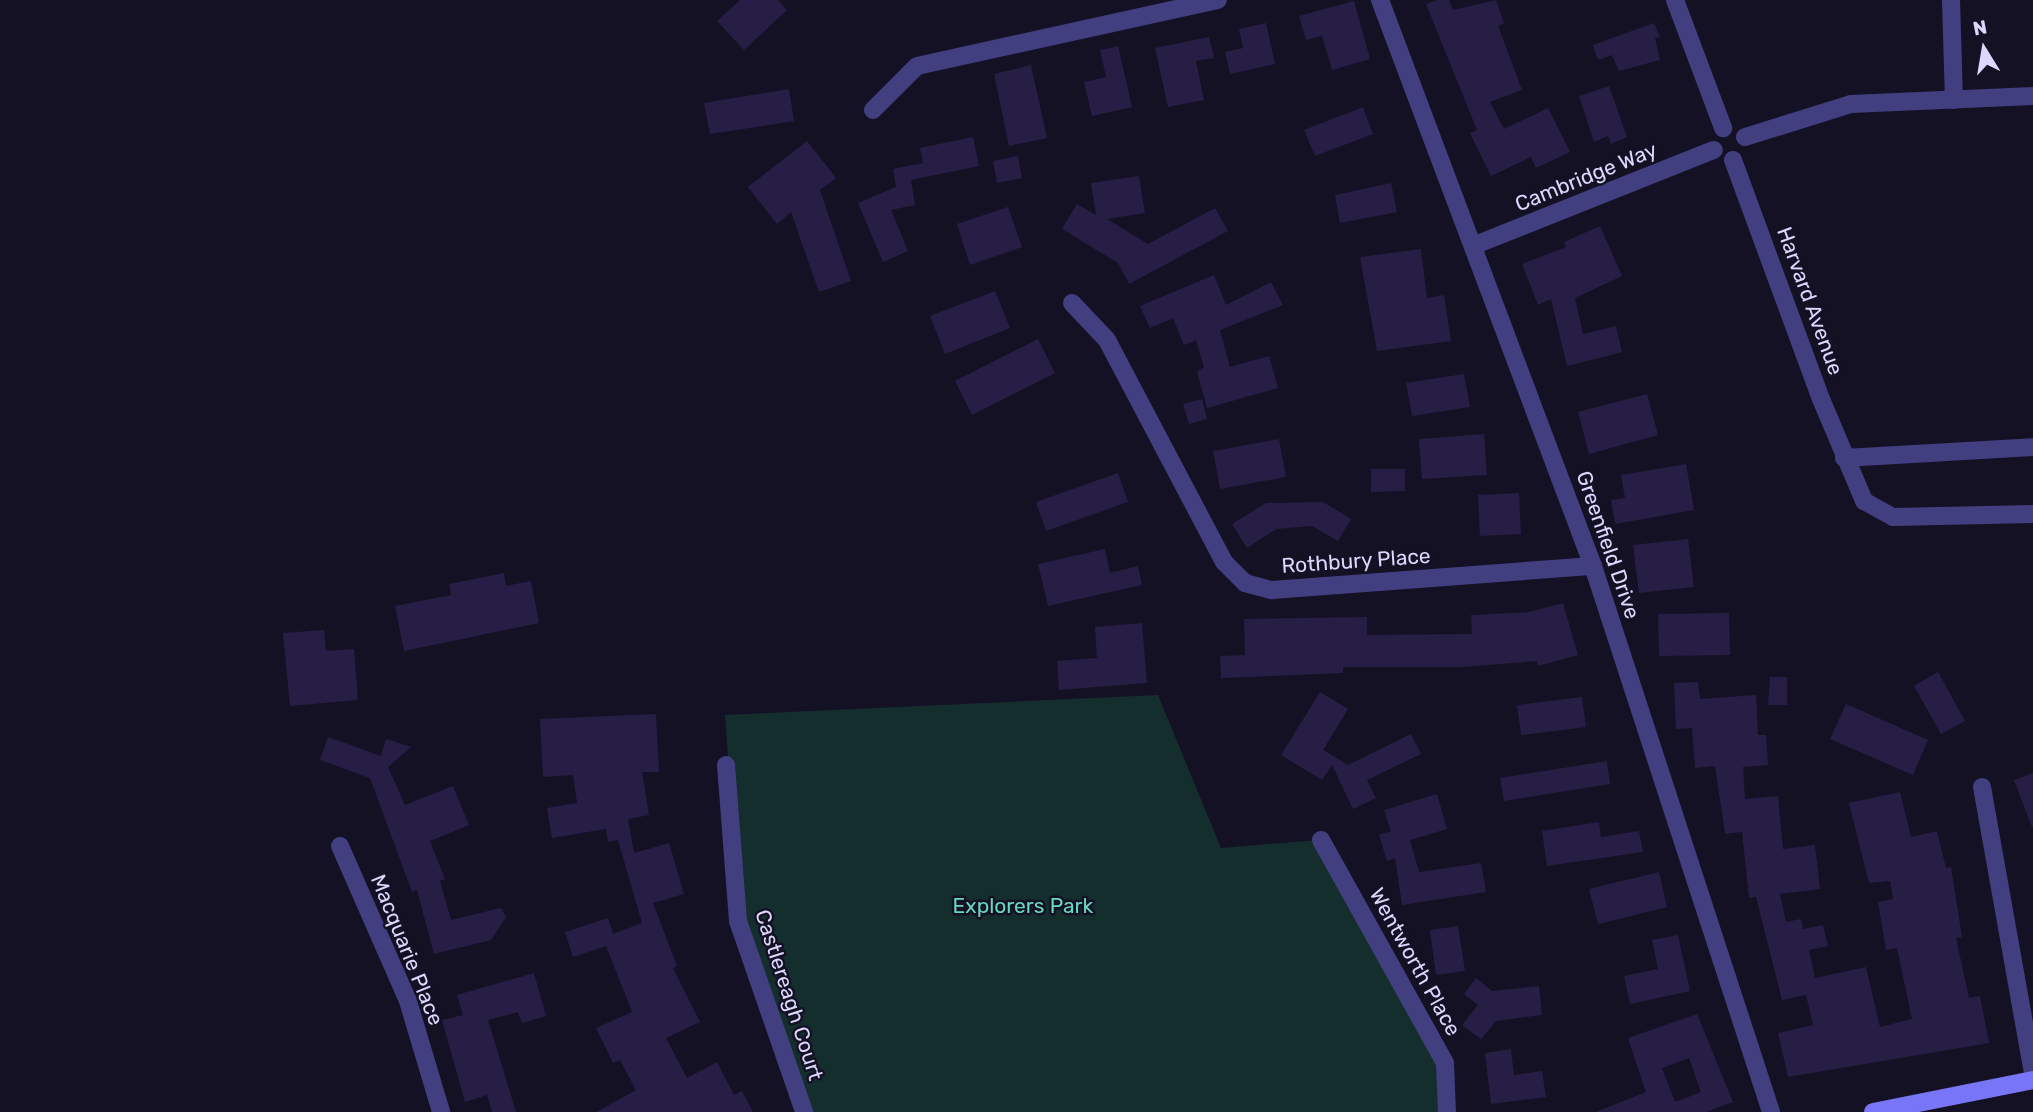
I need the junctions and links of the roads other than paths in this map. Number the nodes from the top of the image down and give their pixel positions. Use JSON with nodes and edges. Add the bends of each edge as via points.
{"nodes":[{"id":1,"x":1218,"y":0,"type":"edge"},
{"id":2,"x":1380,"y":0,"type":"edge"},
{"id":3,"x":1675,"y":0,"type":"edge"},
{"id":4,"x":1951,"y":0,"type":"edge"},
{"id":5,"x":2033,"y":96,"type":"edge"},
{"id":6,"x":1954,"y":100,"type":"junction"},
{"id":7,"x":873,"y":110,"type":"dead end"},
{"id":8,"x":1723,"y":128,"type":"junction"},
{"id":9,"x":1745,"y":137,"type":"junction"},
{"id":10,"x":1714,"y":150,"type":"junction"},
{"id":11,"x":1733,"y":160,"type":"junction"},
{"id":12,"x":1475,"y":245,"type":"junction"},
{"id":13,"x":1072,"y":303,"type":"dead end"},
{"id":14,"x":2033,"y":447,"type":"edge"},
{"id":15,"x":1843,"y":458,"type":"junction"},
{"id":16,"x":2033,"y":514,"type":"edge"},
{"id":17,"x":1593,"y":566,"type":"junction"},
{"id":18,"x":726,"y":765,"type":"dead end"},
{"id":19,"x":1982,"y":788,"type":"dead end"},
{"id":20,"x":1321,"y":840,"type":"dead end"},
{"id":21,"x":340,"y":846,"type":"dead end"},
{"id":22,"x":2033,"y":1072,"type":"edge"},
{"id":23,"x":2033,"y":1080,"type":"edge"},
{"id":24,"x":441,"y":1112,"type":"edge"},
{"id":25,"x":804,"y":1112,"type":"edge"},
{"id":26,"x":1447,"y":1112,"type":"edge"},
{"id":27,"x":1771,"y":1112,"type":"edge"},
{"id":28,"x":1873,"y":1112,"type":"edge"}],
"edges":[{"from":1,"to":7,"type":"street","via":[[917,66]]},
{"from":2,"to":12,"type":"street","name":"Greenfield Drive"},
{"from":3,"to":8,"type":"street"},
{"from":4,"to":6,"type":"street"},
{"from":5,"to":6,"type":"street"},
{"from":6,"to":9,"type":"street","via":[[1831,107]]},
{"from":8,"to":9,"type":"street","via":[[1738,129]]},
{"from":8,"to":10,"type":"street","via":[[1713,140]]},
{"from":9,"to":11,"type":"street","via":[[1743,154]]},
{"from":10,"to":11,"type":"street","via":[[1722,159]]},
{"from":10,"to":12,"type":"street","name":"Cambridge Way"},
{"from":11,"to":15,"type":"street","name":"Harvard Avenue"},
{"from":12,"to":17,"type":"street","name":"Greenfield Drive"},
{"from":13,"to":17,"type":"street","name":"Rothbury Place","via":[[1107,340],[1224,562],[1245,583],[1272,590]]},
{"from":14,"to":15,"type":"street"},
{"from":15,"to":16,"type":"street","name":"Harvard Avenue","via":[[1864,501],[1882,515]]},
{"from":17,"to":27,"type":"street","name":"Greenfield Drive"},
{"from":18,"to":25,"type":"street","name":"Castlereagh Court","via":[[738,921]]},
{"from":19,"to":22,"type":"street"},
{"from":20,"to":26,"type":"street","name":"Wentworth Place","via":[[1445,1063]]},
{"from":21,"to":24,"type":"street","name":"Macquarie Place","via":[[408,1001]]},
{"from":23,"to":28,"type":"street"}]}
